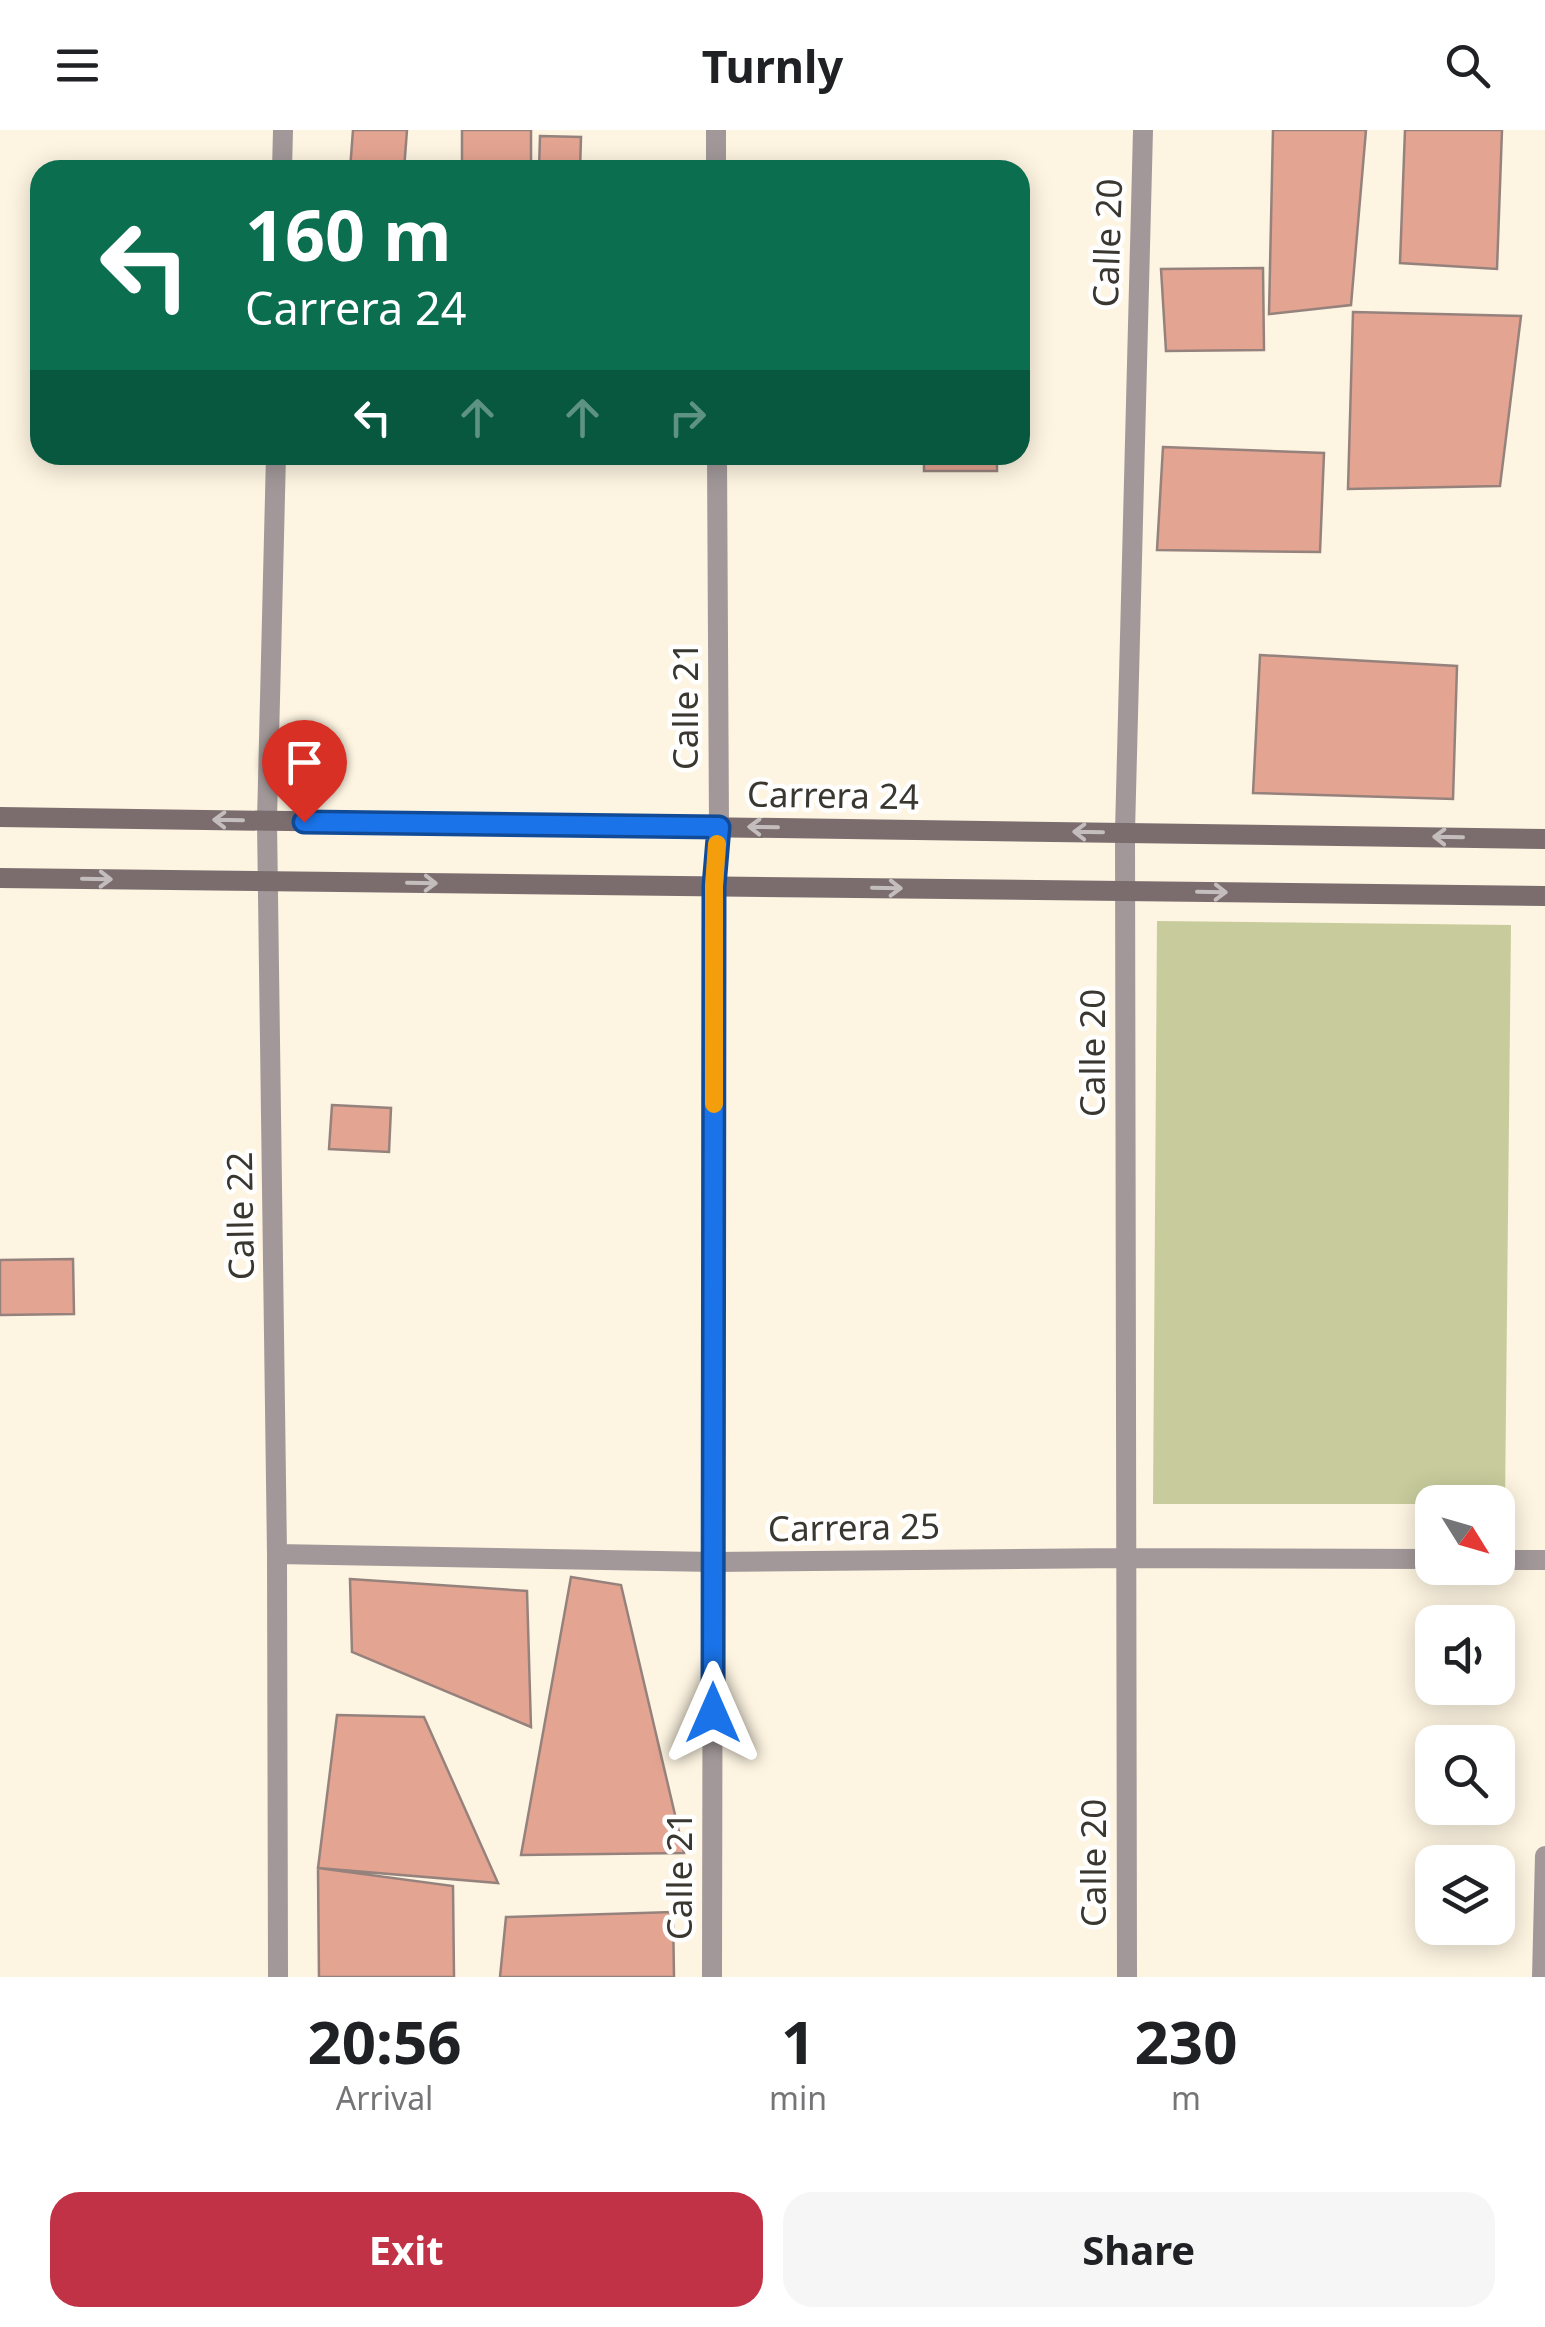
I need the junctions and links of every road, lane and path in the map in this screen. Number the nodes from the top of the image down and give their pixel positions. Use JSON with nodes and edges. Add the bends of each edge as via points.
{"nodes":[{"id":1,"x":283,"y":130,"type":"edge"},
{"id":2,"x":716,"y":130,"type":"edge"},
{"id":3,"x":1143,"y":130,"type":"edge"},
{"id":4,"x":282,"y":160,"type":"edge"},
{"id":5,"x":716,"y":160,"type":"edge"},
{"id":6,"x":276,"y":465,"type":"edge"},
{"id":7,"x":717,"y":465,"type":"edge"},
{"id":8,"x":0,"y":817,"type":"edge"},
{"id":9,"x":267,"y":821,"type":"junction"},
{"id":10,"x":719,"y":827,"type":"junction"},
{"id":11,"x":1124,"y":832,"type":"junction"},
{"id":12,"x":1545,"y":839,"type":"edge"},
{"id":13,"x":0,"y":878,"type":"edge"},
{"id":14,"x":269,"y":881,"type":"junction"},
{"id":15,"x":714,"y":886,"type":"junction"},
{"id":16,"x":1126,"y":892,"type":"junction"},
{"id":17,"x":1545,"y":896,"type":"edge"},
{"id":18,"x":277,"y":1554,"type":"junction"},
{"id":19,"x":1126,"y":1558,"type":"junction"},
{"id":20,"x":1415,"y":1559,"type":"edge"},
{"id":21,"x":1515,"y":1560,"type":"edge"},
{"id":22,"x":1545,"y":1560,"type":"edge"},
{"id":23,"x":714,"y":1562,"type":"junction"},
{"id":24,"x":1545,"y":1856,"type":"edge"},
{"id":25,"x":278,"y":1977,"type":"edge"},
{"id":26,"x":712,"y":1977,"type":"edge"},
{"id":27,"x":1127,"y":1977,"type":"edge"},
{"id":28,"x":1542,"y":1977,"type":"edge"}],
"edges":[{"from":1,"to":4,"type":"street"},
{"from":2,"to":5,"type":"street"},
{"from":3,"to":11,"type":"street","name":"Calle 20"},
{"from":6,"to":9,"type":"street","name":"Calle 22"},
{"from":7,"to":10,"type":"street","name":"Calle 21"},
{"from":9,"to":8,"type":"street","name":"Carrera 24","one_way":true},
{"from":9,"to":10,"type":"street","name":"Carrera 24"},
{"from":9,"to":14,"type":"street","name":"Calle 22"},
{"from":11,"to":10,"type":"street","name":"Carrera 24","one_way":true},
{"from":10,"to":15,"type":"street","name":"Calle 21"},
{"from":12,"to":11,"type":"street","name":"Carrera 24","one_way":true},
{"from":11,"to":16,"type":"street","name":"Calle 20"},
{"from":13,"to":14,"type":"street","one_way":true},
{"from":14,"to":15,"type":"street","one_way":true},
{"from":14,"to":18,"type":"street","name":"Calle 22"},
{"from":15,"to":16,"type":"street","one_way":true},
{"from":15,"to":23,"type":"street","name":"Calle 21"},
{"from":16,"to":17,"type":"street","one_way":true},
{"from":16,"to":19,"type":"street","name":"Calle 20"},
{"from":18,"to":23,"type":"street","name":"Carrera 25"},
{"from":18,"to":25,"type":"street","name":"Calle 22"},
{"from":19,"to":20,"type":"street","name":"Carrera 25"},
{"from":19,"to":23,"type":"street","name":"Carrera 25"},
{"from":19,"to":27,"type":"street","name":"Calle 20"},
{"from":21,"to":22,"type":"street"},
{"from":23,"to":26,"type":"street","name":"Calle 21"},
{"from":24,"to":28,"type":"street"}]}
